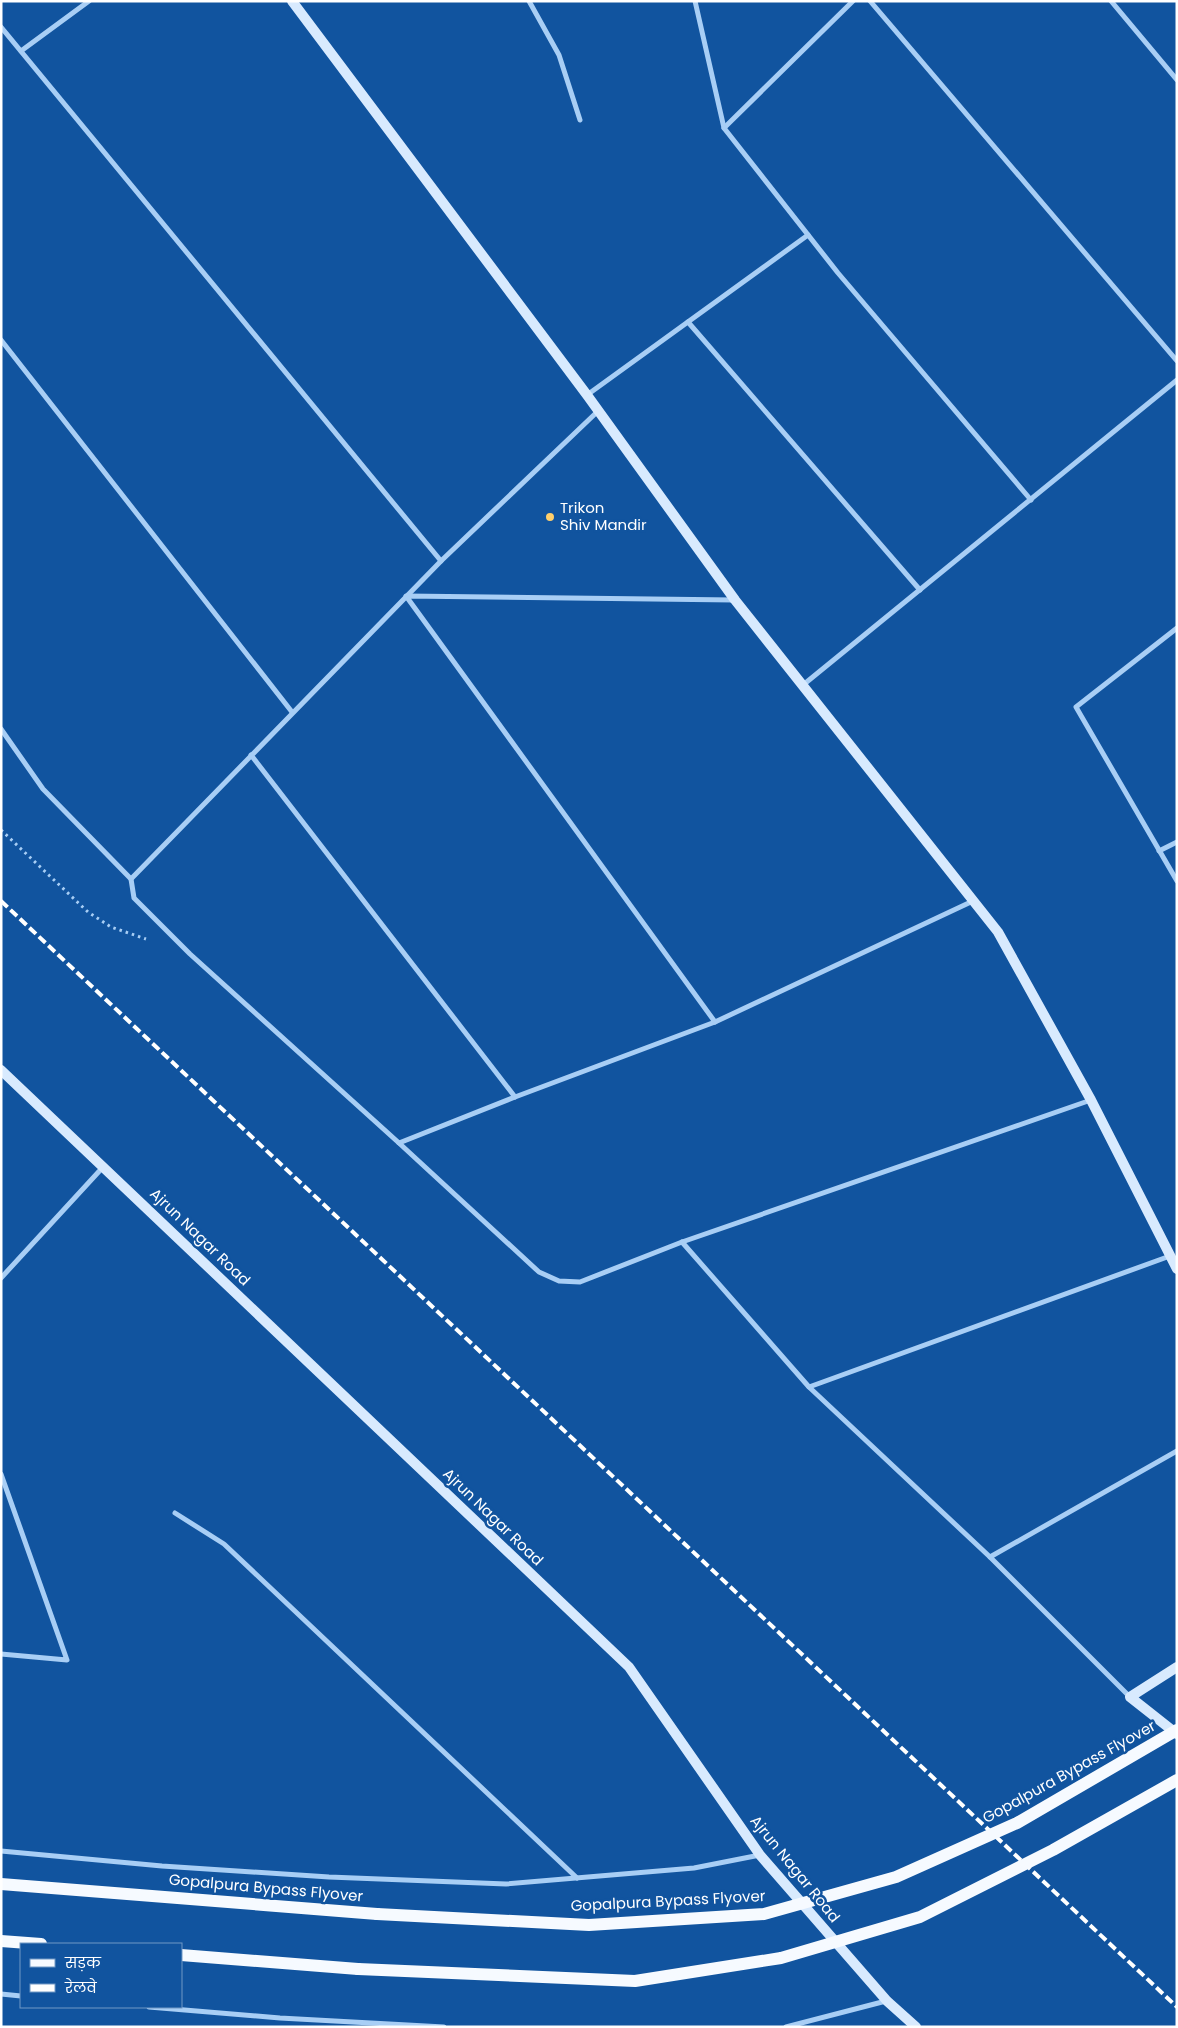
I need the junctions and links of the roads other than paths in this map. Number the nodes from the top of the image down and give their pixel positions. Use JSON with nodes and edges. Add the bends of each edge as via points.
{"nodes":[{"id":1,"x":89,"y":1,"type":"edge"},
{"id":2,"x":292,"y":1,"type":"edge"},
{"id":3,"x":529,"y":1,"type":"edge"},
{"id":4,"x":696,"y":1,"type":"edge"},
{"id":5,"x":853,"y":1,"type":"edge"},
{"id":6,"x":870,"y":1,"type":"edge"},
{"id":7,"x":1111,"y":1,"type":"edge"},
{"id":8,"x":1,"y":27,"type":"edge"},
{"id":9,"x":21,"y":51,"type":"junction"},
{"id":10,"x":1177,"y":80,"type":"edge"},
{"id":11,"x":580,"y":120,"type":"dead end"},
{"id":12,"x":724,"y":128,"type":"junction"},
{"id":13,"x":808,"y":234,"type":"junction"},
{"id":14,"x":688,"y":322,"type":"junction"},
{"id":15,"x":1,"y":340,"type":"edge"},
{"id":16,"x":1177,"y":361,"type":"edge"},
{"id":17,"x":1177,"y":380,"type":"edge"},
{"id":18,"x":586,"y":396,"type":"junction"},
{"id":19,"x":597,"y":412,"type":"junction"},
{"id":20,"x":1031,"y":500,"type":"junction"},
{"id":21,"x":441,"y":561,"type":"junction"},
{"id":22,"x":920,"y":590,"type":"junction"},
{"id":23,"x":406,"y":596,"type":"junction"},
{"id":24,"x":735,"y":600,"type":"junction"},
{"id":25,"x":1177,"y":628,"type":"edge"},
{"id":26,"x":802,"y":685,"type":"junction"},
{"id":27,"x":292,"y":712,"type":"junction"},
{"id":28,"x":1,"y":729,"type":"edge"},
{"id":29,"x":251,"y":755,"type":"junction"},
{"id":30,"x":1177,"y":842,"type":"edge"},
{"id":31,"x":1159,"y":851,"type":"junction"},
{"id":32,"x":131,"y":879,"type":"junction"},
{"id":33,"x":1177,"y":881,"type":"edge"},
{"id":34,"x":973,"y":901,"type":"junction"},
{"id":35,"x":715,"y":1022,"type":"junction"},
{"id":36,"x":1,"y":1070,"type":"edge"},
{"id":37,"x":515,"y":1097,"type":"junction"},
{"id":38,"x":1091,"y":1100,"type":"junction"},
{"id":39,"x":399,"y":1143,"type":"junction"},
{"id":40,"x":104,"y":1166,"type":"junction"},
{"id":41,"x":682,"y":1242,"type":"junction"},
{"id":42,"x":1170,"y":1256,"type":"junction"},
{"id":43,"x":1177,"y":1269,"type":"edge"},
{"id":44,"x":1,"y":1278,"type":"edge"},
{"id":45,"x":809,"y":1387,"type":"junction"},
{"id":46,"x":1177,"y":1451,"type":"edge"},
{"id":47,"x":1,"y":1474,"type":"edge"},
{"id":48,"x":176,"y":1512,"type":"dead end"},
{"id":49,"x":990,"y":1557,"type":"junction"},
{"id":50,"x":1,"y":1654,"type":"edge"},
{"id":51,"x":1177,"y":1667,"type":"edge"},
{"id":52,"x":1130,"y":1697,"type":"junction"},
{"id":53,"x":1177,"y":1732,"type":"edge"},
{"id":54,"x":1177,"y":1780,"type":"edge"},
{"id":55,"x":1,"y":1850,"type":"edge"},
{"id":56,"x":760,"y":1856,"type":"junction"},
{"id":57,"x":577,"y":1878,"type":"junction"},
{"id":58,"x":1,"y":1884,"type":"edge"},
{"id":59,"x":1,"y":1941,"type":"edge"},
{"id":60,"x":28,"y":1943,"type":"edge"},
{"id":61,"x":182,"y":1955,"type":"edge"},
{"id":62,"x":1,"y":1994,"type":"edge"},
{"id":63,"x":20,"y":1996,"type":"edge"},
{"id":64,"x":887,"y":2001,"type":"junction"},
{"id":65,"x":161,"y":2008,"type":"edge"},
{"id":66,"x":380,"y":2026,"type":"edge"},
{"id":67,"x":444,"y":2027,"type":"edge"},
{"id":68,"x":786,"y":2027,"type":"edge"},
{"id":69,"x":916,"y":2027,"type":"edge"}],
"edges":[{"from":1,"to":9,"type":"street"},
{"from":2,"to":18,"type":"street"},
{"from":3,"to":11,"type":"street","via":[[559,54]]},
{"from":4,"to":12,"type":"street"},
{"from":5,"to":12,"type":"street"},
{"from":6,"to":16,"type":"street"},
{"from":7,"to":10,"type":"street"},
{"from":8,"to":9,"type":"street"},
{"from":9,"to":21,"type":"street"},
{"from":12,"to":13,"type":"street"},
{"from":13,"to":14,"type":"street"},
{"from":13,"to":20,"type":"street"},
{"from":14,"to":18,"type":"street"},
{"from":14,"to":22,"type":"street"},
{"from":15,"to":27,"type":"street"},
{"from":17,"to":20,"type":"street"},
{"from":18,"to":19,"type":"street"},
{"from":19,"to":21,"type":"street"},
{"from":19,"to":24,"type":"street"},
{"from":20,"to":22,"type":"street"},
{"from":21,"to":23,"type":"street"},
{"from":22,"to":26,"type":"street"},
{"from":23,"to":24,"type":"street"},
{"from":23,"to":27,"type":"street"},
{"from":23,"to":35,"type":"street"},
{"from":24,"to":26,"type":"street"},
{"from":25,"to":31,"type":"street","via":[[1076,707]]},
{"from":26,"to":34,"type":"street"},
{"from":27,"to":29,"type":"street"},
{"from":28,"to":32,"type":"street","via":[[43,789]]},
{"from":29,"to":32,"type":"street"},
{"from":29,"to":37,"type":"street"},
{"from":30,"to":31,"type":"street"},
{"from":31,"to":33,"type":"street"},
{"from":32,"to":39,"type":"street","via":[[134,898],[190,954]]},
{"from":34,"to":35,"type":"street"},
{"from":34,"to":38,"type":"street","via":[[998,932]]},
{"from":35,"to":37,"type":"street"},
{"from":36,"to":40,"type":"street","name":"Ajrun Nagar Road"},
{"from":37,"to":39,"type":"street"},
{"from":38,"to":41,"type":"street"},
{"from":38,"to":42,"type":"street"},
{"from":39,"to":41,"type":"street","via":[[539,1272],[559,1281],[580,1282]]},
{"from":40,"to":44,"type":"street"},
{"from":40,"to":56,"type":"street","name":"Ajrun Nagar Road","via":[[629,1667]]},
{"from":41,"to":45,"type":"street"},
{"from":42,"to":43,"type":"street"},
{"from":42,"to":45,"type":"street"},
{"from":45,"to":49,"type":"street"},
{"from":46,"to":49,"type":"street"},
{"from":47,"to":50,"type":"street","via":[[67,1660]]},
{"from":48,"to":57,"type":"street","via":[[224,1544]]},
{"from":49,"to":52,"type":"street"},
{"from":51,"to":52,"type":"street"},
{"from":52,"to":53,"type":"street"},
{"from":53,"to":58,"type":"main road","name":"Gopalpura Bypass Flyover","bridge":true,"via":[[1017,1823],[905,1873],[764,1914],[589,1925],[377,1914]]},
{"from":54,"to":61,"type":"main road","bridge":true,"via":[[1053,1850],[920,1917],[781,1958],[635,1981],[358,1969]]},
{"from":55,"to":57,"type":"street","via":[[162,1866],[338,1877],[506,1884]]},
{"from":56,"to":57,"type":"street","via":[[694,1868]]},
{"from":56,"to":64,"type":"street","name":"Ajrun Nagar Road"},
{"from":59,"to":60,"type":"main road"},
{"from":62,"to":63,"type":"street"},
{"from":64,"to":68,"type":"street"},
{"from":64,"to":69,"type":"street","name":"Ajrun Nagar Road"},
{"from":65,"to":66,"type":"street"},
{"from":66,"to":67,"type":"street"}]}
